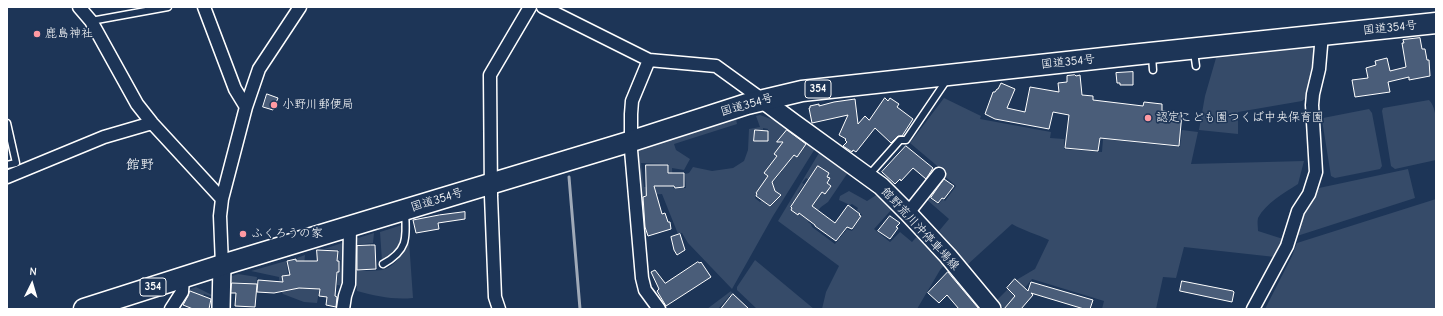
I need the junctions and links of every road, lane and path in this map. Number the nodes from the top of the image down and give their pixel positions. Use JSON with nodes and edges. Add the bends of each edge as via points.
{"nodes":[{"id":1,"x":79,"y":7,"type":"edge"},
{"id":2,"x":168,"y":7,"type":"edge"},
{"id":3,"x":204,"y":7,"type":"edge"},
{"id":4,"x":300,"y":7,"type":"edge"},
{"id":5,"x":530,"y":7,"type":"edge"},
{"id":6,"x":543,"y":7,"type":"edge"},
{"id":7,"x":91,"y":21,"type":"junction"},
{"id":8,"x":1436,"y":23,"type":"edge"},
{"id":9,"x":1322,"y":34,"type":"junction"},
{"id":10,"x":649,"y":60,"type":"junction"},
{"id":11,"x":944,"y":75,"type":"junction"},
{"id":12,"x":764,"y":100,"type":"junction"},
{"id":13,"x":246,"y":107,"type":"junction"},
{"id":14,"x":7,"y":123,"type":"edge"},
{"id":15,"x":152,"y":123,"type":"junction"},
{"id":16,"x":632,"y":141,"type":"junction"},
{"id":17,"x":7,"y":165,"type":"edge"},
{"id":18,"x":939,"y":174,"type":"dead end"},
{"id":19,"x":868,"y":176,"type":"junction"},
{"id":20,"x":7,"y":177,"type":"edge"},
{"id":21,"x":491,"y":183,"type":"junction"},
{"id":22,"x":222,"y":199,"type":"junction"},
{"id":23,"x":405,"y":210,"type":"junction"},
{"id":24,"x":908,"y":213,"type":"junction"},
{"id":25,"x":350,"y":227,"type":"junction"},
{"id":26,"x":383,"y":264,"type":"dead end"},
{"id":27,"x":222,"y":265,"type":"junction"},
{"id":28,"x":184,"y":278,"type":"junction"},
{"id":29,"x":84,"y":309,"type":"edge"},
{"id":30,"x":171,"y":309,"type":"edge"},
{"id":31,"x":221,"y":309,"type":"edge"},
{"id":32,"x":343,"y":309,"type":"edge"},
{"id":33,"x":499,"y":309,"type":"edge"},
{"id":34,"x":659,"y":309,"type":"edge"},
{"id":35,"x":992,"y":309,"type":"edge"},
{"id":36,"x":1253,"y":309,"type":"edge"}],
"edges":[{"from":1,"to":7,"type":"street"},
{"from":2,"to":7,"type":"lane"},
{"from":3,"to":13,"type":"street","via":[[235,89]]},
{"from":4,"to":13,"type":"street","via":[[259,69]]},
{"from":5,"to":21,"type":"street","via":[[490,75]]},
{"from":6,"to":10,"type":"street"},
{"from":7,"to":15,"type":"street","via":[[137,104]]},
{"from":8,"to":9,"type":"highway","name":"国道354号","number":"354"},
{"from":9,"to":11,"type":"highway","name":"国道354号","number":"354","via":[[1195,57]]},
{"from":9,"to":36,"type":"street","via":[[1312,105],[1316,172],[1309,194],[1298,210],[1287,246]]},
{"from":10,"to":12,"type":"street","via":[[716,66]]},
{"from":10,"to":16,"type":"street","via":[[632,101]]},
{"from":11,"to":12,"type":"highway","name":"国道354号","number":"354","via":[[812,90]]},
{"from":11,"to":19,"type":"lane","via":[[944,84],[906,140],[900,140]]},
{"from":12,"to":16,"type":"highway","name":"国道354号","number":"354"},
{"from":12,"to":19,"type":"main road","name":"館野荒川沖停車場線"},
{"from":13,"to":22,"type":"street"},
{"from":14,"to":17,"type":"lane","via":[[16,162]]},
{"from":15,"to":20,"type":"street","via":[[104,137]]},
{"from":15,"to":22,"type":"street"},
{"from":16,"to":21,"type":"highway","name":"国道354号","number":"354"},
{"from":16,"to":34,"type":"street","via":[[642,278],[645,290]]},
{"from":18,"to":24,"type":"street"},
{"from":19,"to":24,"type":"main road","name":"館野荒川沖停車場線"},
{"from":21,"to":23,"type":"highway","name":"国道354号","number":"354"},
{"from":21,"to":33,"type":"street","via":[[495,296]]},
{"from":22,"to":27,"type":"street"},
{"from":23,"to":25,"type":"highway","name":"国道354号","number":"354"},
{"from":23,"to":26,"type":"lane","via":[[405,238],[402,250]]},
{"from":24,"to":35,"type":"main road","name":"館野荒川沖停車場線"},
{"from":25,"to":27,"type":"highway","name":"国道354号","number":"354"},
{"from":25,"to":32,"type":"street","via":[[349,284]]},
{"from":27,"to":28,"type":"highway","name":"国道354号","number":"354"},
{"from":27,"to":31,"type":"main road"},
{"from":28,"to":29,"type":"highway","name":"国道354号","number":"354"},
{"from":28,"to":30,"type":"street","via":[[182,292]]}]}
